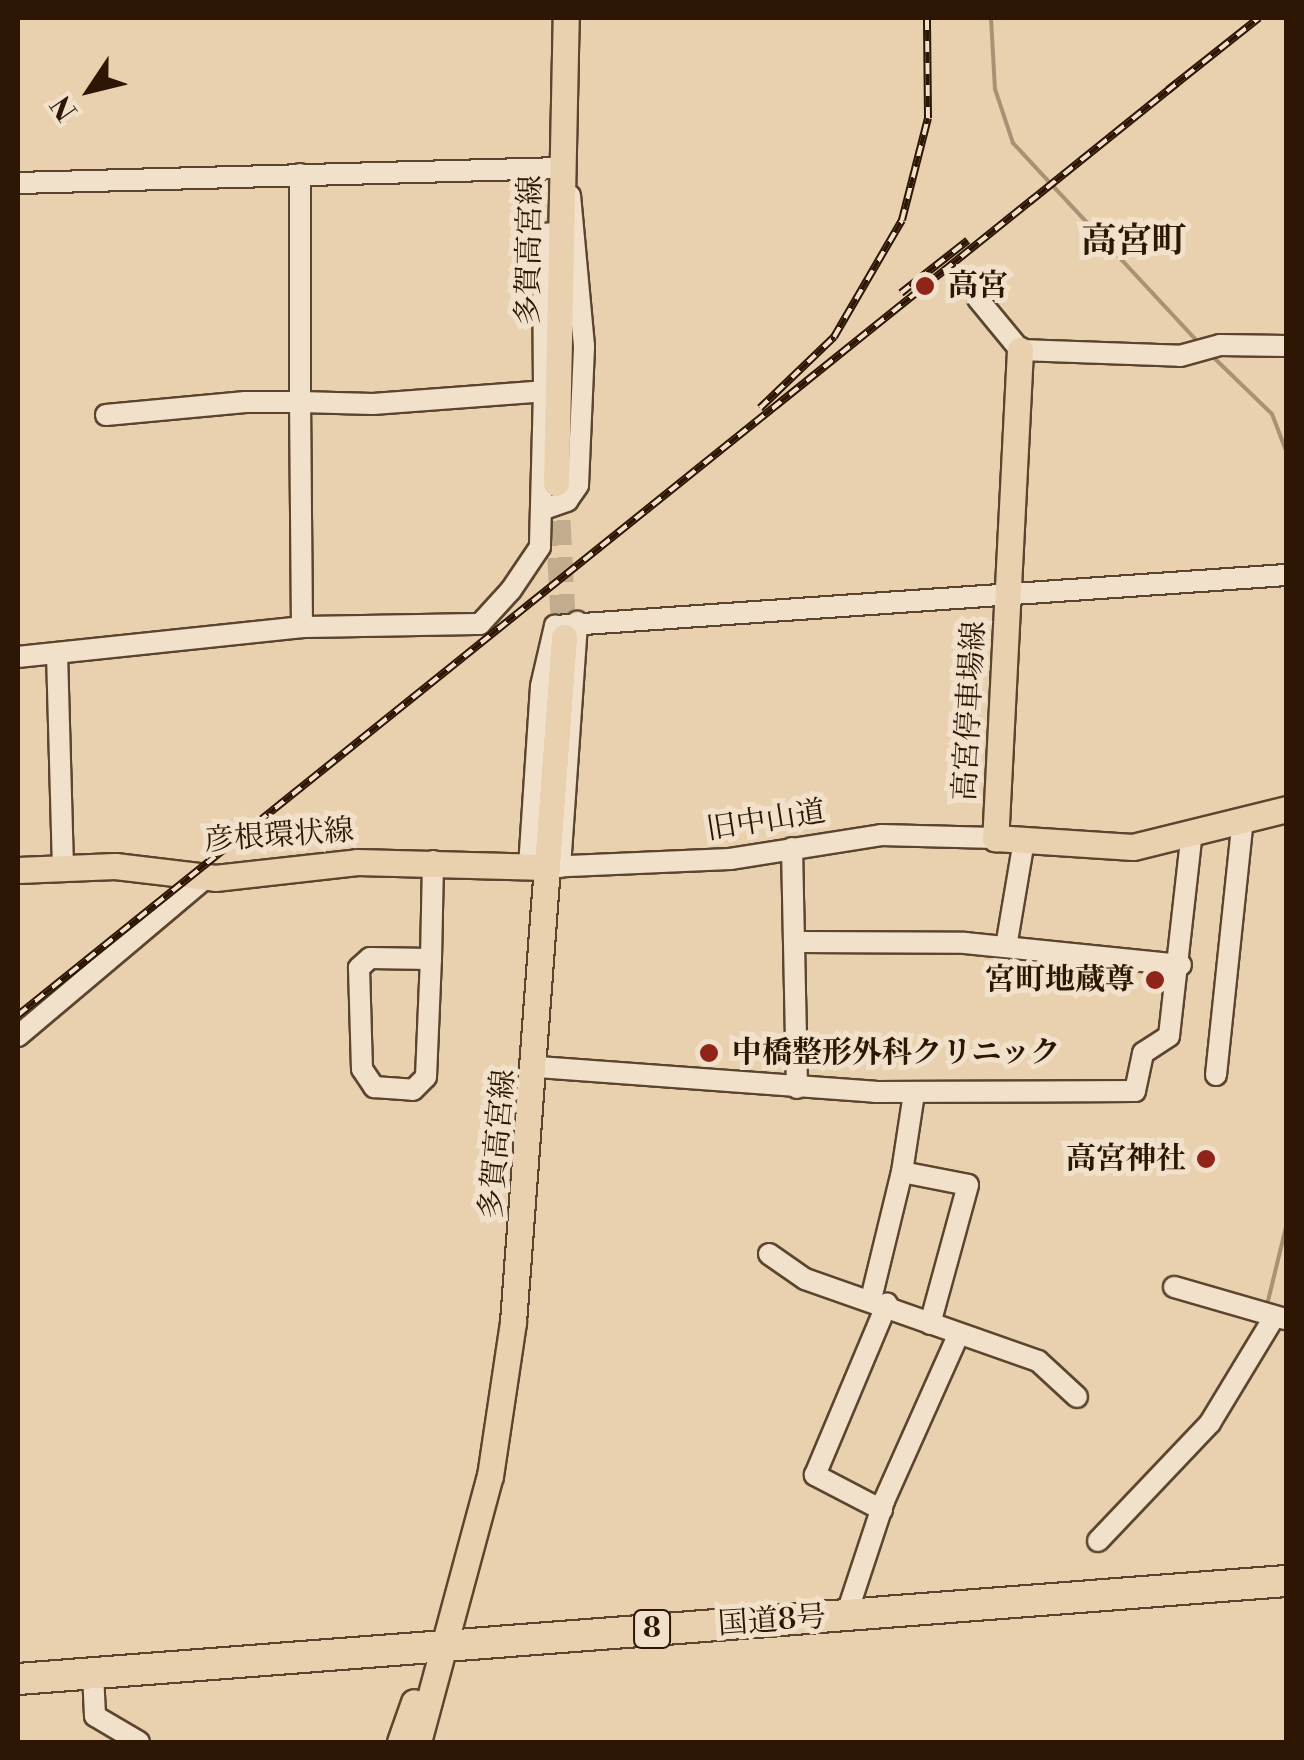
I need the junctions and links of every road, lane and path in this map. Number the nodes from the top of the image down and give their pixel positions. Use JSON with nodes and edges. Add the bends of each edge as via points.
{"nodes":[{"id":1,"x":566,"y":18,"type":"edge"},
{"id":2,"x":300,"y":174,"type":"junction"},
{"id":3,"x":564,"y":175,"type":"junction"},
{"id":4,"x":18,"y":183,"type":"edge"},
{"id":5,"x":564,"y":232,"type":"junction"},
{"id":6,"x":978,"y":300,"type":"dead end"},
{"id":7,"x":1286,"y":346,"type":"edge"},
{"id":8,"x":1020,"y":350,"type":"junction"},
{"id":9,"x":544,"y":391,"type":"junction"},
{"id":10,"x":300,"y":402,"type":"junction"},
{"id":11,"x":106,"y":415,"type":"dead end"},
{"id":12,"x":556,"y":483,"type":"tunnel mouth"},
{"id":13,"x":541,"y":510,"type":"junction"},
{"id":14,"x":1286,"y":575,"type":"edge"},
{"id":15,"x":1009,"y":587,"type":"junction"},
{"id":16,"x":302,"y":627,"type":"junction"},
{"id":17,"x":571,"y":629,"type":"joint"},
{"id":18,"x":57,"y":653,"type":"junction"},
{"id":19,"x":18,"y":657,"type":"edge"},
{"id":20,"x":1286,"y":809,"type":"edge"},
{"id":21,"x":1243,"y":818,"type":"junction"},
{"id":22,"x":1192,"y":832,"type":"junction"},
{"id":23,"x":995,"y":838,"type":"junction"},
{"id":24,"x":1024,"y":841,"type":"junction"},
{"id":25,"x":792,"y":848,"type":"junction"},
{"id":26,"x":433,"y":862,"type":"junction"},
{"id":27,"x":63,"y":866,"type":"junction"},
{"id":28,"x":545,"y":867,"type":"junction"},
{"id":29,"x":18,"y":870,"type":"edge"},
{"id":30,"x":206,"y":877,"type":"junction"},
{"id":31,"x":800,"y":942,"type":"junction"},
{"id":32,"x":1006,"y":948,"type":"junction"},
{"id":33,"x":431,"y":958,"type":"junction"},
{"id":34,"x":1181,"y":965,"type":"junction"},
{"id":35,"x":18,"y":1038,"type":"edge"},
{"id":36,"x":538,"y":1068,"type":"junction"},
{"id":37,"x":1216,"y":1076,"type":"dead end"},
{"id":38,"x":796,"y":1088,"type":"junction"},
{"id":39,"x":914,"y":1094,"type":"junction"},
{"id":40,"x":902,"y":1172,"type":"junction"},
{"id":41,"x":769,"y":1254,"type":"dead end"},
{"id":42,"x":1174,"y":1286,"type":"dead end"},
{"id":43,"x":879,"y":1302,"type":"junction"},
{"id":44,"x":1280,"y":1319,"type":"edge"},
{"id":45,"x":930,"y":1324,"type":"junction"},
{"id":46,"x":957,"y":1338,"type":"junction"},
{"id":47,"x":1077,"y":1397,"type":"dead end"},
{"id":48,"x":882,"y":1510,"type":"junction"},
{"id":49,"x":1098,"y":1540,"type":"dead end"},
{"id":50,"x":1286,"y":1580,"type":"edge"},
{"id":51,"x":846,"y":1616,"type":"junction"},
{"id":52,"x":440,"y":1648,"type":"junction"},
{"id":53,"x":93,"y":1674,"type":"junction"},
{"id":54,"x":18,"y":1679,"type":"edge"},
{"id":55,"x":139,"y":1742,"type":"edge"},
{"id":56,"x":400,"y":1742,"type":"edge"},
{"id":57,"x":418,"y":1742,"type":"edge"}],
"edges":[{"from":1,"to":3,"type":"main road","name":"多賀高宮線"},
{"from":2,"to":3,"type":"street"},
{"from":2,"to":4,"type":"street"},
{"from":2,"to":10,"type":"street"},
{"from":3,"to":5,"type":"main road","name":"多賀高宮線"},
{"from":3,"to":13,"type":"street","via":[[584,346],[578,485],[567,501]]},
{"from":5,"to":9,"type":"street","via":[[543,234]]},
{"from":5,"to":12,"type":"main road","name":"多賀高宮線"},
{"from":6,"to":8,"type":"street"},
{"from":7,"to":8,"type":"street","via":[[1220,345],[1180,356]]},
{"from":8,"to":15,"type":"main road","name":"高宮停車場線"},
{"from":9,"to":10,"type":"street"},
{"from":9,"to":13,"type":"street"},
{"from":10,"to":11,"type":"street"},
{"from":10,"to":16,"type":"street"},
{"from":13,"to":16,"type":"street","via":[[536,558],[480,624]]},
{"from":14,"to":15,"type":"street"},
{"from":15,"to":17,"type":"street"},
{"from":15,"to":23,"type":"main road","name":"高宮停車場線"},
{"from":16,"to":18,"type":"street"},
{"from":17,"to":28,"type":"main road","name":"多賀高宮線"},
{"from":18,"to":19,"type":"street"},
{"from":18,"to":27,"type":"street"},
{"from":20,"to":21,"type":"main road","name":"高宮停車場線"},
{"from":21,"to":22,"type":"main road","name":"高宮停車場線"},
{"from":21,"to":37,"type":"street"},
{"from":22,"to":24,"type":"main road","name":"高宮停車場線","via":[[1134,847]]},
{"from":22,"to":34,"type":"street"},
{"from":23,"to":24,"type":"main road","name":"高宮停車場線"},
{"from":23,"to":25,"type":"street","name":"旧中山道","via":[[881,835]]},
{"from":24,"to":32,"type":"street"},
{"from":25,"to":28,"type":"street","name":"旧中山道"},
{"from":25,"to":31,"type":"street"},
{"from":26,"to":28,"type":"main road","name":"彦根環状線"},
{"from":26,"to":30,"type":"main road","name":"彦根環状線"},
{"from":26,"to":33,"type":"street"},
{"from":27,"to":29,"type":"main road","name":"彦根環状線"},
{"from":27,"to":30,"type":"main road","name":"彦根環状線"},
{"from":28,"to":36,"type":"main road","name":"多賀高宮線"},
{"from":30,"to":35,"type":"street"},
{"from":31,"to":32,"type":"street"},
{"from":31,"to":38,"type":"street"},
{"from":32,"to":34,"type":"street"},
{"from":33,"to":33,"type":"street","via":[[426,1077],[413,1090],[374,1087],[362,1069],[358,968],[370,958]]},
{"from":34,"to":39,"type":"street","via":[[1169,1036],[1143,1053],[1135,1091]]},
{"from":36,"to":38,"type":"street"},
{"from":36,"to":52,"type":"main road","name":"多賀高宮線","via":[[490,1476]]},
{"from":38,"to":39,"type":"street"},
{"from":39,"to":40,"type":"street"},
{"from":40,"to":43,"type":"street"},
{"from":40,"to":45,"type":"street","via":[[968,1185]]},
{"from":41,"to":43,"type":"street","via":[[805,1279]]},
{"from":42,"to":44,"type":"street"},
{"from":43,"to":45,"type":"street"},
{"from":43,"to":48,"type":"street","via":[[815,1475]]},
{"from":44,"to":49,"type":"street","via":[[1210,1423]]},
{"from":45,"to":46,"type":"street"},
{"from":46,"to":47,"type":"street","via":[[1038,1361]]},
{"from":46,"to":48,"type":"street"},
{"from":48,"to":51,"type":"street"},
{"from":50,"to":51,"type":"highway","name":"国道8号","number":"8"},
{"from":51,"to":52,"type":"highway","name":"国道8号","number":"8"},
{"from":52,"to":53,"type":"highway","name":"国道8号","number":"8"},
{"from":52,"to":56,"type":"main road"},
{"from":52,"to":57,"type":"main road"},
{"from":53,"to":54,"type":"highway","name":"国道8号","number":"8"},
{"from":53,"to":55,"type":"street","via":[[95,1716]]}]}
